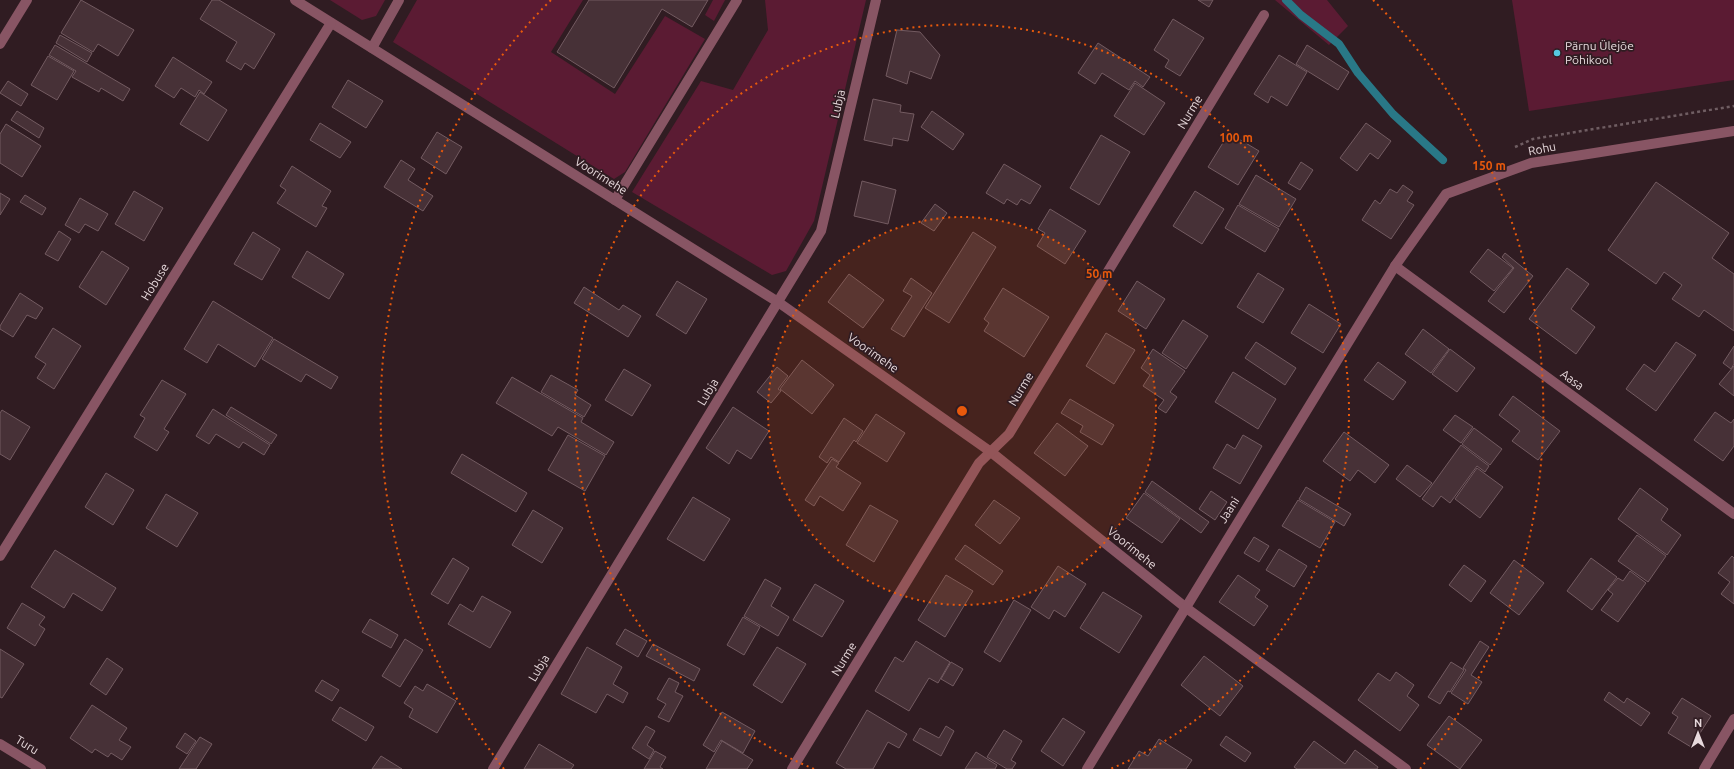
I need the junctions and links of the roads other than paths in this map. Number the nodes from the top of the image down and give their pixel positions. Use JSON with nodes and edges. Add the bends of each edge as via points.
{"nodes":[{"id":1,"x":27,"y":0,"type":"edge"},
{"id":2,"x":295,"y":0,"type":"edge"},
{"id":3,"x":399,"y":0,"type":"edge"},
{"id":4,"x":737,"y":0,"type":"edge"},
{"id":5,"x":876,"y":0,"type":"edge"},
{"id":6,"x":1264,"y":15,"type":"dead end"},
{"id":7,"x":332,"y":23,"type":"junction"},
{"id":8,"x":0,"y":44,"type":"edge"},
{"id":9,"x":372,"y":48,"type":"junction"},
{"id":10,"x":1734,"y":131,"type":"edge"},
{"id":11,"x":615,"y":200,"type":"junction"},
{"id":12,"x":1395,"y":266,"type":"junction"},
{"id":13,"x":778,"y":302,"type":"junction"},
{"id":14,"x":991,"y":452,"type":"junction"},
{"id":15,"x":1734,"y":514,"type":"edge"},
{"id":16,"x":0,"y":556,"type":"edge"},
{"id":17,"x":1185,"y":607,"type":"junction"},
{"id":18,"x":1734,"y":719,"type":"edge"},
{"id":19,"x":0,"y":744,"type":"edge"},
{"id":20,"x":41,"y":769,"type":"edge"},
{"id":21,"x":493,"y":769,"type":"edge"},
{"id":22,"x":792,"y":769,"type":"edge"},
{"id":23,"x":1087,"y":769,"type":"edge"},
{"id":24,"x":1406,"y":769,"type":"edge"},
{"id":25,"x":1704,"y":769,"type":"edge"}],
"edges":[{"from":1,"to":8,"type":"street"},
{"from":2,"to":7,"type":"street","name":"Voorimehe"},
{"from":3,"to":9,"type":"street"},
{"from":4,"to":11,"type":"street"},
{"from":5,"to":13,"type":"street","name":"Lubja","via":[[821,231]]},
{"from":6,"to":14,"type":"street","name":"Nurme","via":[[1009,434]]},
{"from":7,"to":9,"type":"street","name":"Voorimehe"},
{"from":7,"to":16,"type":"street","name":"Hobuse"},
{"from":9,"to":11,"type":"street","name":"Voorimehe"},
{"from":10,"to":12,"type":"street","name":"Rohu","via":[[1532,163],[1446,194]]},
{"from":11,"to":13,"type":"street","name":"Voorimehe"},
{"from":12,"to":15,"type":"street","name":"Aasa"},
{"from":12,"to":17,"type":"street","name":"Jaani"},
{"from":13,"to":14,"type":"street","name":"Voorimehe"},
{"from":13,"to":21,"type":"street","name":"Lubja"},
{"from":14,"to":17,"type":"street","name":"Voorimehe"},
{"from":14,"to":22,"type":"street","name":"Nurme","via":[[979,463]]},
{"from":17,"to":23,"type":"street","name":"Jaani"},
{"from":17,"to":24,"type":"street","name":"Voorimehe"},
{"from":18,"to":25,"type":"street"},
{"from":19,"to":20,"type":"street","name":"Turu"}]}
